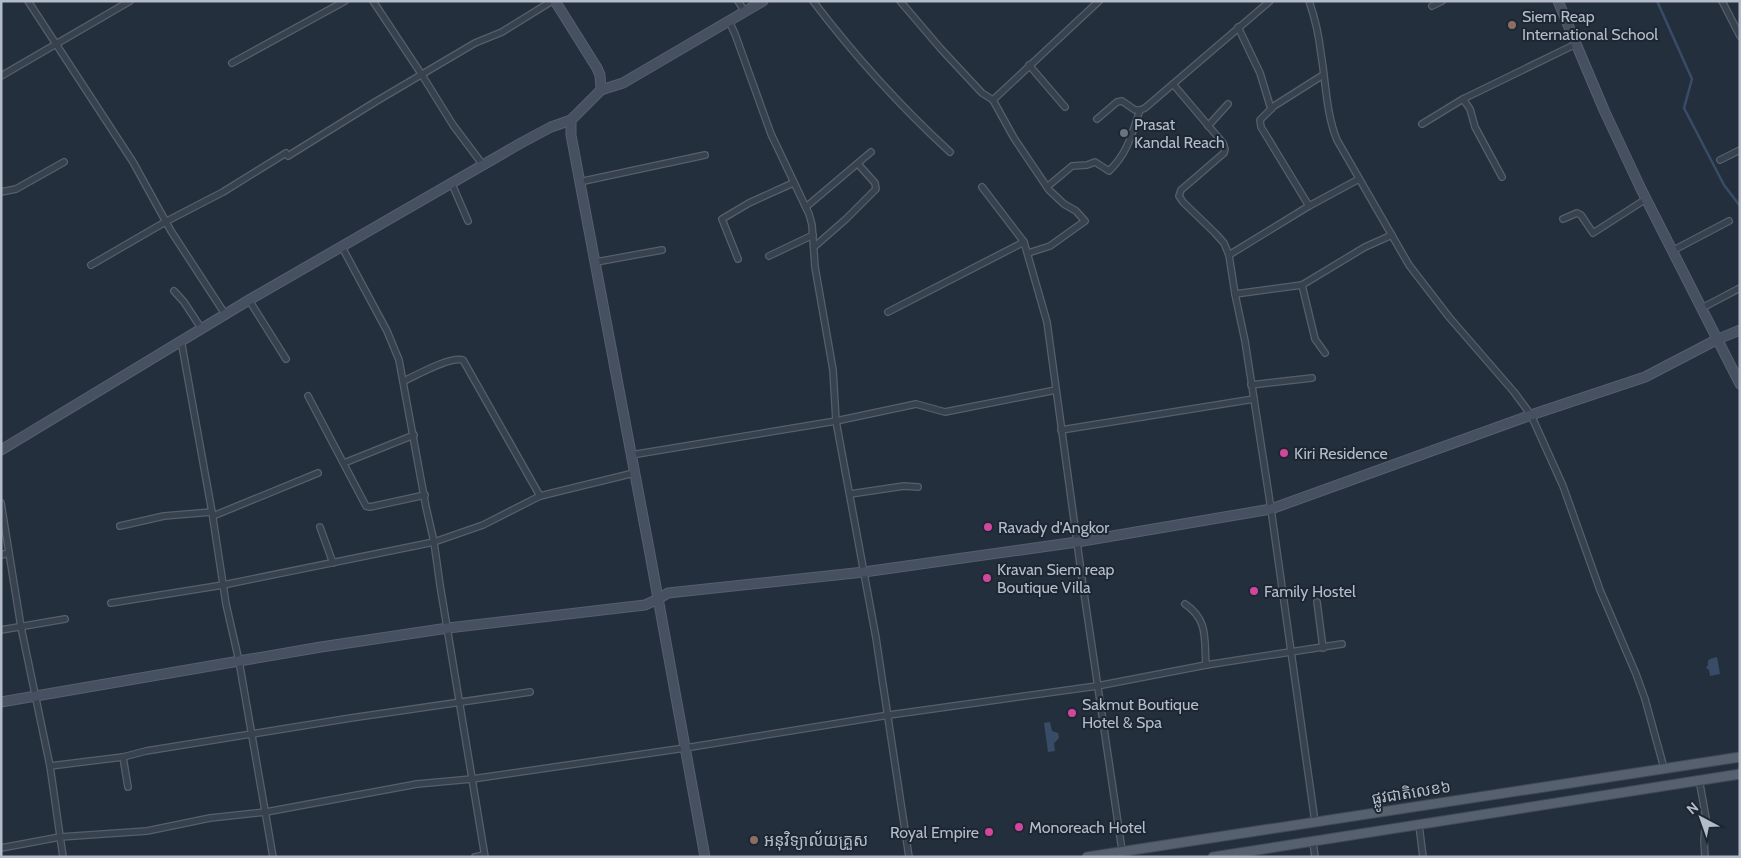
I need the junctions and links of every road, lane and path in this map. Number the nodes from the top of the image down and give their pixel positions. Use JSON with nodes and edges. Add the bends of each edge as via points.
{"nodes":[{"id":1,"x":28,"y":1,"type":"edge"},
{"id":2,"x":130,"y":1,"type":"edge"},
{"id":3,"x":345,"y":1,"type":"edge"},
{"id":4,"x":373,"y":1,"type":"edge"},
{"id":5,"x":553,"y":1,"type":"edge"},
{"id":6,"x":738,"y":1,"type":"edge"},
{"id":7,"x":763,"y":1,"type":"edge"},
{"id":8,"x":813,"y":1,"type":"edge"},
{"id":9,"x":900,"y":1,"type":"edge"},
{"id":10,"x":1099,"y":1,"type":"edge"},
{"id":11,"x":1270,"y":1,"type":"edge"},
{"id":12,"x":1309,"y":1,"type":"edge"},
{"id":13,"x":1442,"y":1,"type":"edge"},
{"id":14,"x":1558,"y":1,"type":"edge"},
{"id":15,"x":1722,"y":1,"type":"edge"},
{"id":16,"x":1432,"y":6,"type":"dead end"},
{"id":17,"x":745,"y":12,"type":"junction"},
{"id":18,"x":729,"y":21,"type":"junction"},
{"id":19,"x":1238,"y":28,"type":"junction"},
{"id":20,"x":1740,"y":36,"type":"edge"},
{"id":21,"x":55,"y":44,"type":"junction"},
{"id":22,"x":1576,"y":44,"type":"junction"},
{"id":23,"x":232,"y":63,"type":"dead end"},
{"id":24,"x":1029,"y":65,"type":"junction"},
{"id":25,"x":422,"y":75,"type":"junction"},
{"id":26,"x":1323,"y":75,"type":"junction"},
{"id":27,"x":1,"y":76,"type":"edge"},
{"id":28,"x":1173,"y":84,"type":"junction"},
{"id":29,"x":601,"y":90,"type":"junction"},
{"id":30,"x":1463,"y":98,"type":"junction"},
{"id":31,"x":993,"y":100,"type":"junction"},
{"id":32,"x":1228,"y":104,"type":"dead end"},
{"id":33,"x":1065,"y":107,"type":"dead end"},
{"id":34,"x":1271,"y":108,"type":"junction"},
{"id":35,"x":1140,"y":110,"type":"junction"},
{"id":36,"x":1097,"y":119,"type":"dead end"},
{"id":37,"x":571,"y":120,"type":"junction"},
{"id":38,"x":1422,"y":124,"type":"dead end"},
{"id":39,"x":1208,"y":126,"type":"junction"},
{"id":40,"x":1740,"y":150,"type":"edge"},
{"id":41,"x":871,"y":152,"type":"dead end"},
{"id":42,"x":950,"y":152,"type":"dead end"},
{"id":43,"x":705,"y":155,"type":"dead end"},
{"id":44,"x":1720,"y":160,"type":"dead end"},
{"id":45,"x":64,"y":162,"type":"dead end"},
{"id":46,"x":858,"y":164,"type":"junction"},
{"id":47,"x":483,"y":165,"type":"junction"},
{"id":48,"x":1502,"y":177,"type":"dead end"},
{"id":49,"x":1359,"y":179,"type":"junction"},
{"id":50,"x":579,"y":182,"type":"junction"},
{"id":51,"x":793,"y":183,"type":"junction"},
{"id":52,"x":452,"y":184,"type":"junction"},
{"id":53,"x":982,"y":187,"type":"dead end"},
{"id":54,"x":1047,"y":187,"type":"junction"},
{"id":55,"x":1,"y":192,"type":"edge"},
{"id":56,"x":1646,"y":199,"type":"junction"},
{"id":57,"x":1308,"y":206,"type":"junction"},
{"id":58,"x":806,"y":207,"type":"junction"},
{"id":59,"x":1563,"y":220,"type":"dead end"},
{"id":60,"x":468,"y":221,"type":"dead end"},
{"id":61,"x":1728,"y":221,"type":"dead end"},
{"id":62,"x":167,"y":222,"type":"junction"},
{"id":63,"x":812,"y":235,"type":"junction"},
{"id":64,"x":1392,"y":236,"type":"junction"},
{"id":65,"x":1024,"y":242,"type":"junction"},
{"id":66,"x":342,"y":247,"type":"junction"},
{"id":67,"x":814,"y":247,"type":"junction"},
{"id":68,"x":662,"y":250,"type":"dead end"},
{"id":69,"x":1672,"y":251,"type":"junction"},
{"id":70,"x":1028,"y":253,"type":"junction"},
{"id":71,"x":1229,"y":255,"type":"junction"},
{"id":72,"x":769,"y":256,"type":"dead end"},
{"id":73,"x":738,"y":259,"type":"dead end"},
{"id":74,"x":596,"y":262,"type":"junction"},
{"id":75,"x":91,"y":265,"type":"dead end"},
{"id":76,"x":1302,"y":285,"type":"junction"},
{"id":77,"x":1740,"y":288,"type":"edge"},
{"id":78,"x":174,"y":292,"type":"dead end"},
{"id":79,"x":1235,"y":294,"type":"junction"},
{"id":80,"x":249,"y":300,"type":"junction"},
{"id":81,"x":1702,"y":308,"type":"junction"},
{"id":82,"x":888,"y":312,"type":"dead end"},
{"id":83,"x":225,"y":314,"type":"junction"},
{"id":84,"x":201,"y":328,"type":"junction"},
{"id":85,"x":1740,"y":330,"type":"edge"},
{"id":86,"x":1718,"y":339,"type":"junction"},
{"id":87,"x":182,"y":340,"type":"junction"},
{"id":88,"x":1325,"y":353,"type":"dead end"},
{"id":89,"x":286,"y":359,"type":"dead end"},
{"id":90,"x":1312,"y":378,"type":"dead end"},
{"id":91,"x":404,"y":381,"type":"junction"},
{"id":92,"x":1740,"y":384,"type":"edge"},
{"id":93,"x":1251,"y":385,"type":"junction"},
{"id":94,"x":1056,"y":390,"type":"junction"},
{"id":95,"x":308,"y":396,"type":"dead end"},
{"id":96,"x":1254,"y":399,"type":"junction"},
{"id":97,"x":1530,"y":415,"type":"junction"},
{"id":98,"x":836,"y":421,"type":"junction"},
{"id":99,"x":1062,"y":430,"type":"junction"},
{"id":100,"x":414,"y":435,"type":"junction"},
{"id":101,"x":1,"y":450,"type":"edge"},
{"id":102,"x":631,"y":455,"type":"junction"},
{"id":103,"x":344,"y":463,"type":"junction"},
{"id":104,"x":318,"y":473,"type":"dead end"},
{"id":105,"x":634,"y":473,"type":"junction"},
{"id":106,"x":918,"y":487,"type":"dead end"},
{"id":107,"x":850,"y":494,"type":"junction"},
{"id":108,"x":425,"y":495,"type":"junction"},
{"id":109,"x":540,"y":496,"type":"junction"},
{"id":110,"x":1,"y":503,"type":"edge"},
{"id":111,"x":1271,"y":508,"type":"junction"},
{"id":112,"x":213,"y":514,"type":"junction"},
{"id":113,"x":120,"y":526,"type":"dead end"},
{"id":114,"x":320,"y":527,"type":"dead end"},
{"id":115,"x":434,"y":542,"type":"junction"},
{"id":116,"x":1077,"y":542,"type":"junction"},
{"id":117,"x":10,"y":553,"type":"junction"},
{"id":118,"x":1,"y":555,"type":"edge"},
{"id":119,"x":333,"y":562,"type":"junction"},
{"id":120,"x":864,"y":572,"type":"junction"},
{"id":121,"x":223,"y":585,"type":"junction"},
{"id":122,"x":658,"y":600,"type":"junction"},
{"id":123,"x":1317,"y":602,"type":"dead end"},
{"id":124,"x":111,"y":603,"type":"dead end"},
{"id":125,"x":1185,"y":604,"type":"dead end"},
{"id":126,"x":65,"y":619,"type":"dead end"},
{"id":127,"x":21,"y":627,"type":"junction"},
{"id":128,"x":448,"y":628,"type":"junction"},
{"id":129,"x":1,"y":630,"type":"edge"},
{"id":130,"x":1342,"y":644,"type":"dead end"},
{"id":131,"x":1322,"y":648,"type":"junction"},
{"id":132,"x":1292,"y":652,"type":"junction"},
{"id":133,"x":239,"y":661,"type":"junction"},
{"id":134,"x":1206,"y":665,"type":"junction"},
{"id":135,"x":1097,"y":686,"type":"junction"},
{"id":136,"x":530,"y":692,"type":"dead end"},
{"id":137,"x":37,"y":696,"type":"junction"},
{"id":138,"x":1,"y":702,"type":"edge"},
{"id":139,"x":460,"y":702,"type":"junction"},
{"id":140,"x":889,"y":715,"type":"junction"},
{"id":141,"x":252,"y":734,"type":"junction"},
{"id":142,"x":685,"y":748,"type":"junction"},
{"id":143,"x":1740,"y":756,"type":"edge"},
{"id":144,"x":123,"y":757,"type":"junction"},
{"id":145,"x":50,"y":766,"type":"junction"},
{"id":146,"x":1674,"y":766,"type":"junction"},
{"id":147,"x":1664,"y":768,"type":"junction"},
{"id":148,"x":1740,"y":774,"type":"edge"},
{"id":149,"x":472,"y":778,"type":"junction"},
{"id":150,"x":1699,"y":779,"type":"junction"},
{"id":151,"x":1677,"y":783,"type":"junction"},
{"id":152,"x":1666,"y":785,"type":"junction"},
{"id":153,"x":128,"y":787,"type":"dead end"},
{"id":154,"x":266,"y":812,"type":"junction"},
{"id":155,"x":1315,"y":822,"type":"junction"},
{"id":156,"x":1419,"y":825,"type":"junction"},
{"id":157,"x":60,"y":837,"type":"junction"},
{"id":158,"x":1312,"y":841,"type":"junction"},
{"id":159,"x":1,"y":848,"type":"edge"},
{"id":160,"x":1123,"y":854,"type":"edge"},
{"id":161,"x":484,"y":856,"type":"edge"},
{"id":162,"x":63,"y":857,"type":"edge"},
{"id":163,"x":273,"y":857,"type":"edge"},
{"id":164,"x":476,"y":857,"type":"edge"},
{"id":165,"x":705,"y":857,"type":"edge"},
{"id":166,"x":909,"y":857,"type":"edge"},
{"id":167,"x":1087,"y":857,"type":"edge"},
{"id":168,"x":1213,"y":857,"type":"edge"},
{"id":169,"x":1315,"y":857,"type":"edge"},
{"id":170,"x":1423,"y":857,"type":"edge"},
{"id":171,"x":1705,"y":857,"type":"edge"}],
"edges":[{"from":1,"to":21,"type":"street"},
{"from":2,"to":21,"type":"street"},
{"from":3,"to":23,"type":"street"},
{"from":4,"to":25,"type":"street"},
{"from":5,"to":25,"type":"street"},
{"from":5,"to":29,"type":"street","via":[[597,68]]},
{"from":6,"to":17,"type":"street"},
{"from":7,"to":17,"type":"street"},
{"from":8,"to":42,"type":"street","via":[[919,124]]},
{"from":9,"to":31,"type":"street","via":[[982,93]]},
{"from":10,"to":24,"type":"street"},
{"from":11,"to":19,"type":"street"},
{"from":12,"to":26,"type":"street"},
{"from":13,"to":16,"type":"street"},
{"from":14,"to":22,"type":"street"},
{"from":15,"to":20,"type":"street"},
{"from":17,"to":18,"type":"street"},
{"from":18,"to":29,"type":"street","via":[[623,83]]},
{"from":18,"to":51,"type":"street"},
{"from":19,"to":28,"type":"street"},
{"from":19,"to":34,"type":"street","via":[[1260,73]]},
{"from":21,"to":27,"type":"street"},
{"from":21,"to":62,"type":"street","via":[[133,162]]},
{"from":22,"to":30,"type":"street"},
{"from":22,"to":56,"type":"street"},
{"from":24,"to":31,"type":"street"},
{"from":24,"to":33,"type":"street"},
{"from":25,"to":47,"type":"street"},
{"from":25,"to":62,"type":"street"},
{"from":26,"to":34,"type":"street"},
{"from":26,"to":49,"type":"street","via":[[1333,129]]},
{"from":28,"to":35,"type":"street"},
{"from":28,"to":39,"type":"street"},
{"from":29,"to":37,"type":"street"},
{"from":30,"to":38,"type":"street"},
{"from":30,"to":48,"type":"street"},
{"from":31,"to":54,"type":"street"},
{"from":32,"to":39,"type":"street"},
{"from":34,"to":57,"type":"street","via":[[1260,120],[1261,127]]},
{"from":35,"to":36,"type":"street","via":[[1122,101],[1117,102]]},
{"from":35,"to":54,"type":"street","via":[[1120,161],[1109,170],[1095,162],[1072,166]]},
{"from":37,"to":47,"type":"street"},
{"from":37,"to":50,"type":"street"},
{"from":39,"to":71,"type":"street","via":[[1223,143],[1224,153],[1180,190],[1179,196],[1224,242]]},
{"from":40,"to":44,"type":"street"},
{"from":41,"to":46,"type":"street"},
{"from":43,"to":50,"type":"street"},
{"from":45,"to":55,"type":"street","via":[[16,189]]},
{"from":46,"to":58,"type":"street"},
{"from":46,"to":67,"type":"street","via":[[876,188],[846,220]]},
{"from":47,"to":52,"type":"street"},
{"from":49,"to":57,"type":"street"},
{"from":49,"to":64,"type":"street"},
{"from":50,"to":74,"type":"street"},
{"from":51,"to":58,"type":"street"},
{"from":51,"to":73,"type":"street","via":[[722,219]]},
{"from":52,"to":60,"type":"street"},
{"from":52,"to":66,"type":"street"},
{"from":53,"to":65,"type":"street"},
{"from":54,"to":70,"type":"street","via":[[1085,221],[1050,246]]},
{"from":56,"to":59,"type":"street","via":[[1593,232],[1577,213]]},
{"from":56,"to":69,"type":"street"},
{"from":57,"to":71,"type":"street"},
{"from":58,"to":63,"type":"street"},
{"from":61,"to":69,"type":"street"},
{"from":62,"to":75,"type":"street"},
{"from":62,"to":83,"type":"street"},
{"from":63,"to":67,"type":"street"},
{"from":63,"to":72,"type":"street"},
{"from":64,"to":76,"type":"street","via":[[1365,247]]},
{"from":64,"to":97,"type":"street","via":[[1409,265],[1449,317],[1502,376]]},
{"from":65,"to":70,"type":"street"},
{"from":65,"to":82,"type":"street"},
{"from":66,"to":80,"type":"street"},
{"from":66,"to":91,"type":"street","via":[[391,339]]},
{"from":67,"to":98,"type":"street","via":[[833,370]]},
{"from":68,"to":74,"type":"street"},
{"from":69,"to":81,"type":"street"},
{"from":70,"to":94,"type":"street","via":[[1047,322]]},
{"from":71,"to":79,"type":"street"},
{"from":74,"to":102,"type":"street"},
{"from":76,"to":79,"type":"street"},
{"from":76,"to":88,"type":"street","via":[[1315,339]]},
{"from":77,"to":81,"type":"street"},
{"from":78,"to":84,"type":"street"},
{"from":79,"to":93,"type":"street"},
{"from":80,"to":83,"type":"street"},
{"from":80,"to":89,"type":"street"},
{"from":81,"to":86,"type":"street"},
{"from":83,"to":84,"type":"street"},
{"from":84,"to":87,"type":"street"},
{"from":85,"to":86,"type":"street"},
{"from":86,"to":92,"type":"street"},
{"from":86,"to":97,"type":"street","via":[[1645,377]]},
{"from":87,"to":101,"type":"street"},
{"from":87,"to":112,"type":"street"},
{"from":90,"to":93,"type":"street"},
{"from":91,"to":100,"type":"street"},
{"from":91,"to":109,"type":"street","via":[[448,362],[463,360]]},
{"from":93,"to":96,"type":"street"},
{"from":94,"to":98,"type":"street","via":[[945,412],[916,404]]},
{"from":94,"to":99,"type":"street"},
{"from":95,"to":103,"type":"street"},
{"from":96,"to":99,"type":"street"},
{"from":96,"to":111,"type":"street"},
{"from":97,"to":111,"type":"street"},
{"from":97,"to":147,"type":"street","via":[[1563,486],[1600,590],[1646,699]]},
{"from":98,"to":102,"type":"street"},
{"from":98,"to":107,"type":"street"},
{"from":99,"to":116,"type":"street"},
{"from":100,"to":103,"type":"street"},
{"from":100,"to":108,"type":"street"},
{"from":102,"to":105,"type":"street"},
{"from":103,"to":108,"type":"street","via":[[367,507]]},
{"from":104,"to":112,"type":"street"},
{"from":105,"to":109,"type":"street"},
{"from":105,"to":122,"type":"street"},
{"from":106,"to":107,"type":"street"},
{"from":107,"to":120,"type":"street"},
{"from":108,"to":115,"type":"street"},
{"from":109,"to":115,"type":"street","via":[[483,525]]},
{"from":110,"to":117,"type":"street"},
{"from":111,"to":116,"type":"street"},
{"from":111,"to":132,"type":"street"},
{"from":112,"to":113,"type":"street","via":[[164,516]]},
{"from":112,"to":121,"type":"street"},
{"from":114,"to":119,"type":"street"},
{"from":115,"to":119,"type":"street"},
{"from":115,"to":128,"type":"street"},
{"from":116,"to":120,"type":"street"},
{"from":116,"to":135,"type":"street"},
{"from":117,"to":118,"type":"street"},
{"from":117,"to":127,"type":"street"},
{"from":119,"to":121,"type":"street"},
{"from":120,"to":122,"type":"street","via":[[668,593]]},
{"from":120,"to":140,"type":"street"},
{"from":121,"to":124,"type":"street"},
{"from":121,"to":133,"type":"street"},
{"from":122,"to":128,"type":"street","via":[[645,605]]},
{"from":122,"to":142,"type":"street"},
{"from":123,"to":131,"type":"street"},
{"from":125,"to":134,"type":"street","via":[[1201,618]]},
{"from":126,"to":127,"type":"street"},
{"from":127,"to":129,"type":"street"},
{"from":127,"to":137,"type":"street"},
{"from":128,"to":133,"type":"street"},
{"from":128,"to":139,"type":"street"},
{"from":130,"to":131,"type":"street"},
{"from":131,"to":132,"type":"street"},
{"from":132,"to":134,"type":"street"},
{"from":132,"to":155,"type":"street"},
{"from":133,"to":137,"type":"street"},
{"from":133,"to":141,"type":"street"},
{"from":134,"to":135,"type":"street"},
{"from":135,"to":140,"type":"street"},
{"from":135,"to":160,"type":"street"},
{"from":136,"to":139,"type":"street"},
{"from":137,"to":138,"type":"street"},
{"from":137,"to":145,"type":"street"},
{"from":139,"to":141,"type":"street"},
{"from":139,"to":149,"type":"street"},
{"from":140,"to":142,"type":"street"},
{"from":140,"to":166,"type":"street"},
{"from":141,"to":144,"type":"street"},
{"from":141,"to":154,"type":"street"},
{"from":142,"to":149,"type":"street"},
{"from":142,"to":165,"type":"street"},
{"from":143,"to":146,"type":"main road","name":"ផ្លូវជាតិលេខ៦"},
{"from":144,"to":145,"type":"street"},
{"from":144,"to":153,"type":"street"},
{"from":145,"to":157,"type":"street"},
{"from":146,"to":147,"type":"main road","name":"ផ្លូវជាតិលេខ៦"},
{"from":146,"to":151,"type":"main road"},
{"from":147,"to":152,"type":"main road"},
{"from":147,"to":155,"type":"main road","name":"ផ្លូវជាតិលេខ៦"},
{"from":148,"to":150,"type":"main road","name":"ផ្លូវជាតិលេខ៦"},
{"from":149,"to":154,"type":"street","via":[[417,784]]},
{"from":149,"to":161,"type":"street"},
{"from":150,"to":151,"type":"main road","name":"ផ្លូវជាតិលេខ៦"},
{"from":150,"to":171,"type":"street","via":[[1706,818]]},
{"from":151,"to":152,"type":"main road","name":"ផ្លូវជាតិលេខ៦"},
{"from":152,"to":156,"type":"main road","name":"ផ្លូវជាតិលេខ៦"},
{"from":154,"to":157,"type":"street","via":[[147,830]]},
{"from":154,"to":163,"type":"street"},
{"from":155,"to":160,"type":"main road","name":"ផ្លូវជាតិលេខ៦"},
{"from":156,"to":158,"type":"main road","name":"ផ្លូវជាតិលេខ៦"},
{"from":156,"to":170,"type":"street"},
{"from":157,"to":159,"type":"street"},
{"from":157,"to":162,"type":"street"},
{"from":158,"to":168,"type":"main road","name":"ផ្លូវជាតិលេខ៦"},
{"from":158,"to":169,"type":"street"},
{"from":160,"to":167,"type":"main road","name":"ផ្លូវជាតិលេខ៦"},
{"from":161,"to":164,"type":"street"}]}
